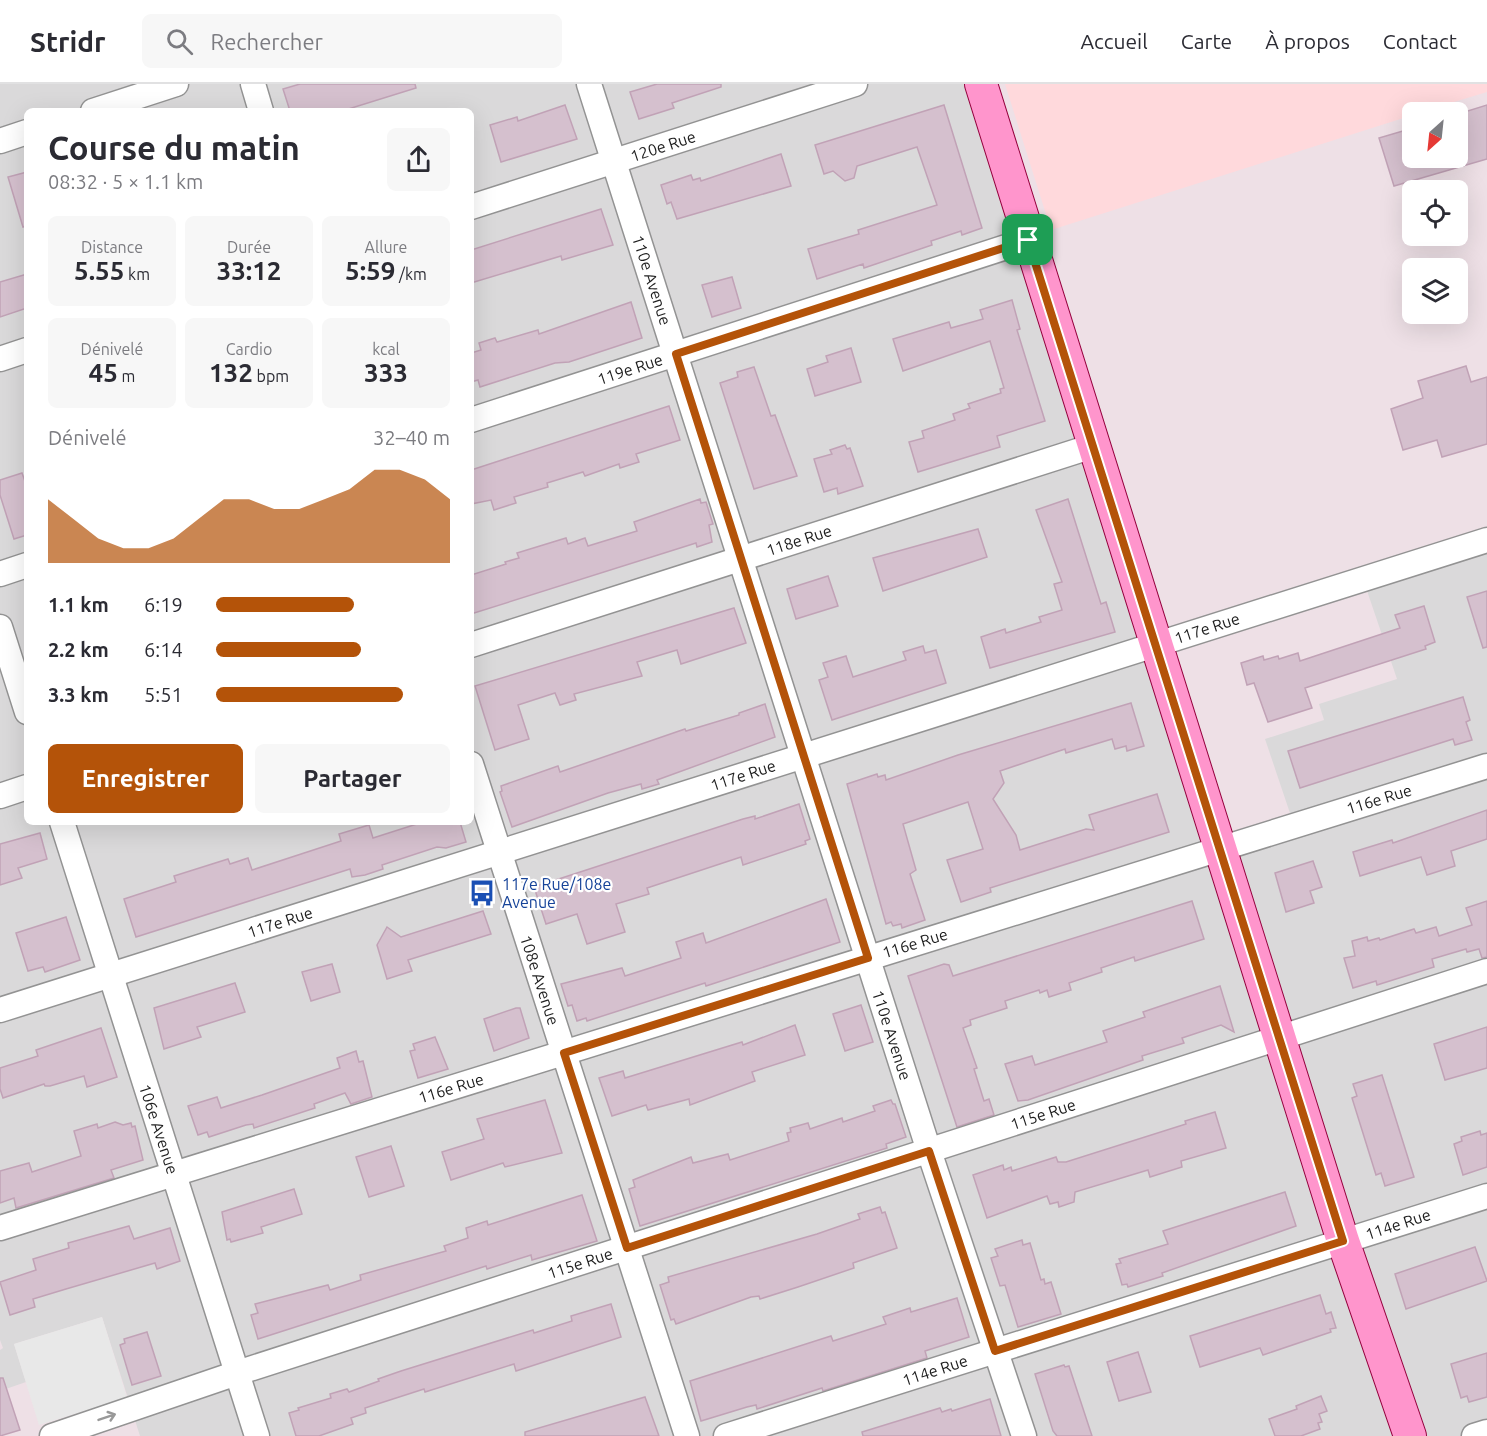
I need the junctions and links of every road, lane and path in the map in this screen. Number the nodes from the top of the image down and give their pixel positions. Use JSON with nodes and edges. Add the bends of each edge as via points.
{"nodes":[{"id":1,"x":176,"y":84,"type":"edge"},
{"id":2,"x":253,"y":84,"type":"edge"},
{"id":3,"x":589,"y":84,"type":"edge"},
{"id":4,"x":855,"y":84,"type":"edge"},
{"id":5,"x":981,"y":84,"type":"edge"},
{"id":6,"x":102,"y":108,"type":"edge"},
{"id":7,"x":260,"y":108,"type":"edge"},
{"id":8,"x":24,"y":133,"type":"edge"},
{"id":9,"x":0,"y":141,"type":"edge"},
{"id":10,"x":614,"y":162,"type":"junction"},
{"id":11,"x":474,"y":206,"type":"edge"},
{"id":12,"x":1028,"y":240,"type":"junction"},
{"id":13,"x":24,"y":351,"type":"edge"},
{"id":14,"x":676,"y":354,"type":"junction"},
{"id":15,"x":0,"y":359,"type":"edge"},
{"id":16,"x":474,"y":419,"type":"edge"},
{"id":17,"x":1093,"y":446,"type":"junction"},
{"id":18,"x":1487,"y":540,"type":"edge"},
{"id":19,"x":741,"y":559,"type":"junction"},
{"id":20,"x":24,"y":566,"type":"edge"},
{"id":21,"x":0,"y":573,"type":"edge"},
{"id":22,"x":0,"y":627,"type":"edge"},
{"id":23,"x":474,"y":644,"type":"edge"},
{"id":24,"x":1156,"y":644,"type":"junction"},
{"id":25,"x":24,"y":703,"type":"edge"},
{"id":26,"x":804,"y":756,"type":"junction"},
{"id":27,"x":1487,"y":765,"type":"edge"},
{"id":28,"x":474,"y":773,"type":"edge"},
{"id":29,"x":24,"y":788,"type":"edge"},
{"id":30,"x":0,"y":796,"type":"edge"},
{"id":31,"x":63,"y":825,"type":"edge"},
{"id":32,"x":1220,"y":849,"type":"junction"},
{"id":33,"x":499,"y":852,"type":"junction"},
{"id":34,"x":868,"y":958,"type":"junction"},
{"id":35,"x":1487,"y":971,"type":"edge"},
{"id":36,"x":111,"y":975,"type":"junction"},
{"id":37,"x":0,"y":1010,"type":"edge"},
{"id":38,"x":1279,"y":1038,"type":"junction"},
{"id":39,"x":564,"y":1053,"type":"junction"},
{"id":40,"x":929,"y":1151,"type":"junction"},
{"id":41,"x":174,"y":1174,"type":"junction"},
{"id":42,"x":1487,"y":1196,"type":"edge"},
{"id":43,"x":0,"y":1228,"type":"edge"},
{"id":44,"x":1343,"y":1241,"type":"junction"},
{"id":45,"x":627,"y":1248,"type":"junction"},
{"id":46,"x":995,"y":1351,"type":"junction"},
{"id":47,"x":237,"y":1373,"type":"junction"},
{"id":48,"x":1487,"y":1432,"type":"edge"},
{"id":49,"x":52,"y":1436,"type":"edge"},
{"id":50,"x":257,"y":1436,"type":"edge"},
{"id":51,"x":687,"y":1436,"type":"edge"},
{"id":52,"x":726,"y":1436,"type":"edge"},
{"id":53,"x":1023,"y":1436,"type":"edge"},
{"id":54,"x":1410,"y":1436,"type":"edge"},
{"id":55,"x":1474,"y":1436,"type":"edge"}],
"edges":[{"from":1,"to":6,"type":"street"},
{"from":2,"to":7,"type":"street"},
{"from":3,"to":10,"type":"street","name":"110e Avenue"},
{"from":4,"to":10,"type":"street","name":"120e Rue"},
{"from":5,"to":12,"type":"main road"},
{"from":8,"to":9,"type":"street"},
{"from":10,"to":11,"type":"street","name":"120e Rue"},
{"from":10,"to":14,"type":"street","name":"110e Avenue"},
{"from":12,"to":14,"type":"street","name":"119e Rue"},
{"from":12,"to":17,"type":"main road"},
{"from":13,"to":15,"type":"street"},
{"from":14,"to":16,"type":"street","name":"119e Rue"},
{"from":14,"to":19,"type":"street","name":"110e Avenue"},
{"from":17,"to":19,"type":"street","name":"118e Rue"},
{"from":17,"to":24,"type":"main road"},
{"from":18,"to":24,"type":"street","name":"117e Rue"},
{"from":19,"to":23,"type":"street","name":"118e Rue"},
{"from":19,"to":26,"type":"street","name":"110e Avenue"},
{"from":20,"to":21,"type":"street"},
{"from":22,"to":25,"type":"street"},
{"from":24,"to":26,"type":"street","name":"117e Rue"},
{"from":24,"to":32,"type":"main road"},
{"from":26,"to":33,"type":"street","name":"117e Rue"},
{"from":26,"to":34,"type":"street","name":"110e Avenue"},
{"from":27,"to":32,"type":"street","name":"116e Rue"},
{"from":28,"to":33,"type":"street","name":"108e Avenue"},
{"from":29,"to":30,"type":"street"},
{"from":31,"to":36,"type":"street","name":"106e Avenue"},
{"from":32,"to":34,"type":"street","name":"116e Rue"},
{"from":32,"to":38,"type":"main road"},
{"from":33,"to":36,"type":"street","name":"117e Rue"},
{"from":33,"to":39,"type":"street","name":"108e Avenue"},
{"from":34,"to":39,"type":"street","name":"116e Rue"},
{"from":34,"to":40,"type":"street","name":"110e Avenue"},
{"from":35,"to":38,"type":"street","name":"115e Rue"},
{"from":36,"to":37,"type":"street","name":"117e Rue"},
{"from":36,"to":41,"type":"street","name":"106e Avenue"},
{"from":38,"to":40,"type":"street","name":"115e Rue"},
{"from":38,"to":44,"type":"main road"},
{"from":39,"to":41,"type":"street","name":"116e Rue"},
{"from":39,"to":45,"type":"street","name":"108e Avenue"},
{"from":40,"to":45,"type":"street","name":"115e Rue"},
{"from":40,"to":46,"type":"street","name":"110e Avenue"},
{"from":41,"to":43,"type":"street","name":"116e Rue"},
{"from":41,"to":47,"type":"street","name":"106e Avenue"},
{"from":42,"to":44,"type":"street","name":"114e Rue"},
{"from":44,"to":46,"type":"street","name":"114e Rue"},
{"from":44,"to":54,"type":"main road"},
{"from":45,"to":47,"type":"street","name":"115e Rue"},
{"from":45,"to":51,"type":"street","name":"108e Avenue"},
{"from":46,"to":52,"type":"street","name":"114e Rue"},
{"from":46,"to":53,"type":"street","name":"110e Avenue"},
{"from":49,"to":47,"type":"street","name":"115e Rue","one_way":true},
{"from":47,"to":50,"type":"street","name":"106e Avenue"},
{"from":48,"to":55,"type":"street"}]}
